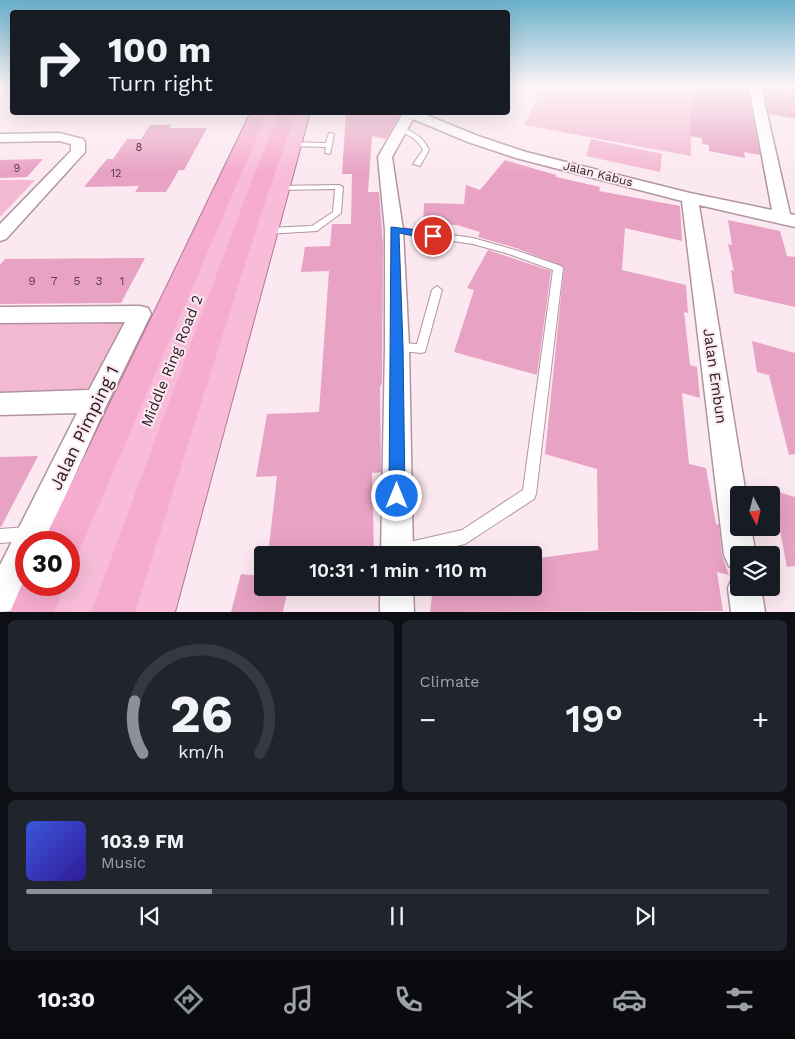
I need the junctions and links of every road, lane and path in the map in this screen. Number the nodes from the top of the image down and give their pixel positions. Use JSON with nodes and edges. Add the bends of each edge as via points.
{"nodes":[{"id":1,"x":258,"y":116,"type":"edge"},
{"id":2,"x":275,"y":116,"type":"edge"},
{"id":3,"x":287,"y":116,"type":"edge"},
{"id":4,"x":301,"y":116,"type":"edge"},
{"id":5,"x":762,"y":116,"type":"edge"},
{"id":6,"x":405,"y":118,"type":"edge"},
{"id":7,"x":331,"y":134,"type":"dead end"},
{"id":8,"x":0,"y":138,"type":"edge"},
{"id":9,"x":291,"y":144,"type":"junction"},
{"id":10,"x":330,"y":145,"type":"junction"},
{"id":11,"x":328,"y":153,"type":"dead end"},
{"id":12,"x":417,"y":164,"type":"dead end"},
{"id":13,"x":278,"y":188,"type":"junction"},
{"id":14,"x":690,"y":198,"type":"junction"},
{"id":15,"x":789,"y":220,"type":"edge"},
{"id":16,"x":266,"y":230,"type":"junction"},
{"id":17,"x":394,"y":230,"type":"junction"},
{"id":18,"x":0,"y":235,"type":"edge"},
{"id":19,"x":437,"y":290,"type":"dead end"},
{"id":20,"x":0,"y":315,"type":"edge"},
{"id":21,"x":397,"y":347,"type":"junction"},
{"id":22,"x":96,"y":401,"type":"junction"},
{"id":23,"x":0,"y":404,"type":"edge"},
{"id":24,"x":35,"y":531,"type":"edge"},
{"id":25,"x":68,"y":531,"type":"edge"},
{"id":26,"x":0,"y":536,"type":"edge"},
{"id":27,"x":15,"y":539,"type":"edge"},
{"id":28,"x":397,"y":546,"type":"edge"},
{"id":29,"x":429,"y":546,"type":"edge"},
{"id":30,"x":739,"y":546,"type":"edge"},
{"id":31,"x":15,"y":570,"type":"edge"},
{"id":32,"x":39,"y":596,"type":"edge"},
{"id":33,"x":397,"y":596,"type":"edge"},
{"id":34,"x":746,"y":596,"type":"edge"},
{"id":35,"x":0,"y":599,"type":"edge"},
{"id":36,"x":32,"y":612,"type":"edge"},
{"id":37,"x":73,"y":612,"type":"edge"},
{"id":38,"x":113,"y":612,"type":"edge"},
{"id":39,"x":152,"y":612,"type":"edge"},
{"id":40,"x":397,"y":612,"type":"edge"},
{"id":41,"x":748,"y":612,"type":"edge"}],
"edges":[{"from":1,"to":25,"type":"highway"},
{"from":2,"to":37,"type":"highway","name":"Middle Ring Road 2","via":[[155,400]]},
{"from":3,"to":38,"type":"highway","via":[[248,217]]},
{"from":4,"to":9,"type":"highway"},
{"from":5,"to":15,"type":"street"},
{"from":6,"to":12,"type":"lane","via":[[426,150]]},
{"from":6,"to":14,"type":"street","name":"Jalan Kabus","via":[[521,155]]},
{"from":6,"to":17,"type":"street","via":[[385,157]]},
{"from":7,"to":10,"type":"lane"},
{"from":8,"to":18,"type":"street","via":[[59,137],[78,142],[78,152]]},
{"from":9,"to":10,"type":"lane"},
{"from":9,"to":13,"type":"highway"},
{"from":10,"to":11,"type":"lane"},
{"from":13,"to":16,"type":"highway"},
{"from":13,"to":16,"type":"lane","via":[[339,187],[337,213],[314,229]]},
{"from":14,"to":15,"type":"street","name":"Jalan Kabus"},
{"from":14,"to":30,"type":"street","name":"Jalan Embun"},
{"from":16,"to":39,"type":"highway"},
{"from":17,"to":21,"type":"street"},
{"from":17,"to":29,"type":"lane","via":[[473,241],[558,268],[529,494],[466,537]]},
{"from":19,"to":21,"type":"lane","via":[[421,349]]},
{"from":20,"to":22,"type":"street","name":"Jalan Pimping 1","via":[[140,314]]},
{"from":21,"to":28,"type":"street"},
{"from":22,"to":23,"type":"street"},
{"from":22,"to":24,"type":"street","name":"Jalan Pimping 1"},
{"from":26,"to":27,"type":"lane"},
{"from":31,"to":35,"type":"street","name":"Jalan Pimping 1"},
{"from":32,"to":36,"type":"highway"},
{"from":33,"to":40,"type":"street"},
{"from":34,"to":41,"type":"street"}]}
